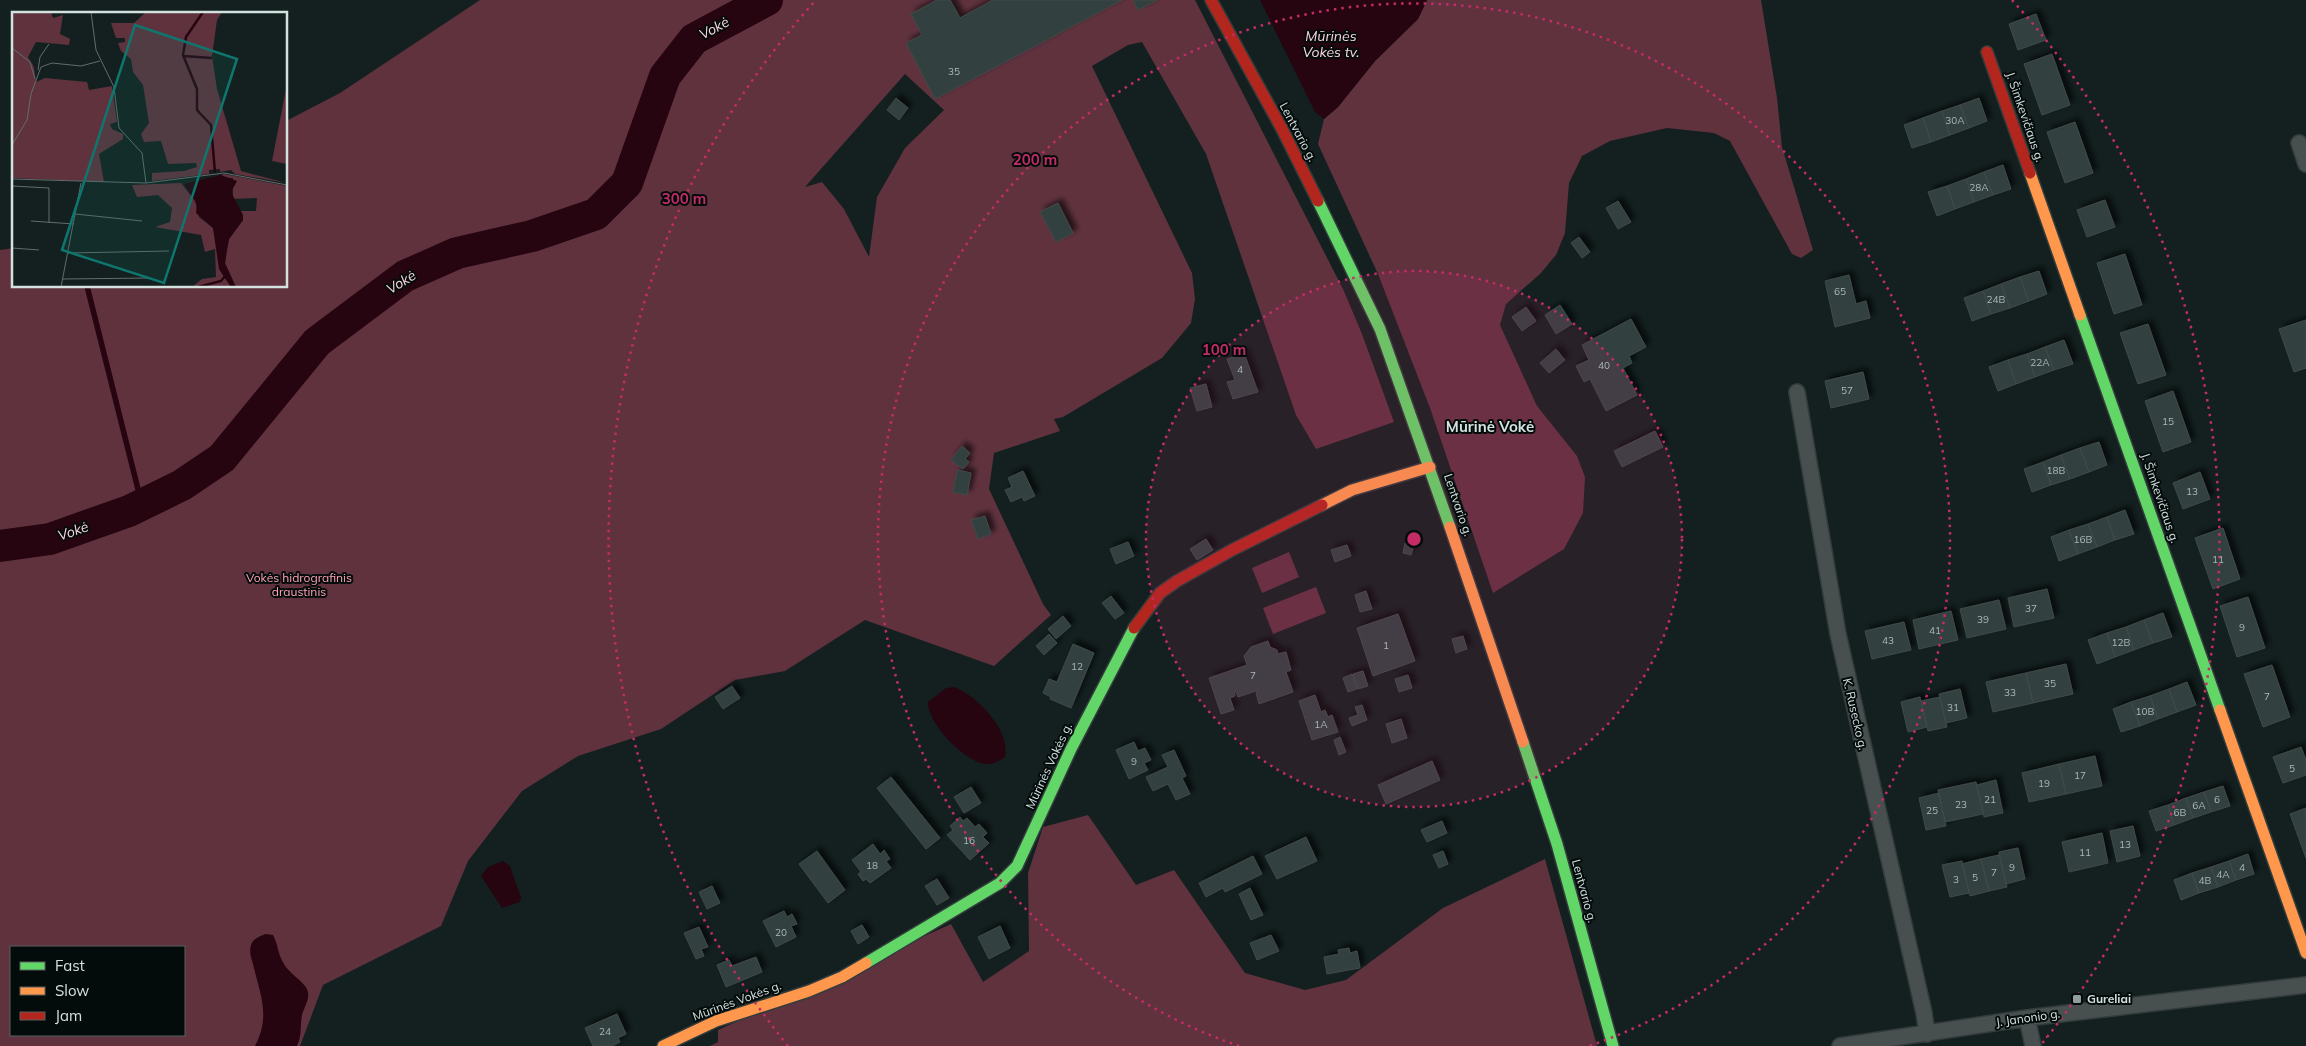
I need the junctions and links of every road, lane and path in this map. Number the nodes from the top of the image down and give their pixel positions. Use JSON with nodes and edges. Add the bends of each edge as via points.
{"nodes":[{"id":1,"x":1211,"y":0,"type":"edge"},
{"id":2,"x":1987,"y":52,"type":"dead end"},
{"id":3,"x":2299,"y":143,"type":"dead end"},
{"id":4,"x":2306,"y":164,"type":"edge"},
{"id":5,"x":1797,"y":392,"type":"dead end"},
{"id":6,"x":1430,"y":467,"type":"junction"},
{"id":7,"x":2306,"y":953,"type":"edge"},
{"id":8,"x":2306,"y":985,"type":"edge"},
{"id":9,"x":2027,"y":1018,"type":"junction"},
{"id":10,"x":1927,"y":1034,"type":"junction"},
{"id":11,"x":663,"y":1046,"type":"edge"},
{"id":12,"x":1613,"y":1046,"type":"edge"},
{"id":13,"x":1840,"y":1046,"type":"edge"},
{"id":14,"x":2032,"y":1046,"type":"edge"}],
"edges":[{"from":1,"to":6,"type":"street","name":"Lentvario g.","via":[[1282,129],[1352,268],[1380,329]]},
{"from":2,"to":7,"type":"street","name":"J. Šimkevičiaus g."},
{"from":3,"to":4,"type":"street"},
{"from":5,"to":10,"type":"street","name":"K. Rusecko g.","via":[[1838,634]]},
{"from":6,"to":11,"type":"street","name":"Mūrinės Vokės g.","via":[[1352,490],[1232,550],[1176,581],[1160,594],[1125,643],[1017,866],[1000,883],[842,977],[716,1021]]},
{"from":6,"to":12,"type":"street","name":"Lentvario g.","via":[[1557,844]]},
{"from":8,"to":9,"type":"street","name":"J. Janonio g."},
{"from":9,"to":10,"type":"street","name":"J. Janonio g."},
{"from":9,"to":14,"type":"street"},
{"from":10,"to":13,"type":"street","name":"J. Janonio g."}]}
